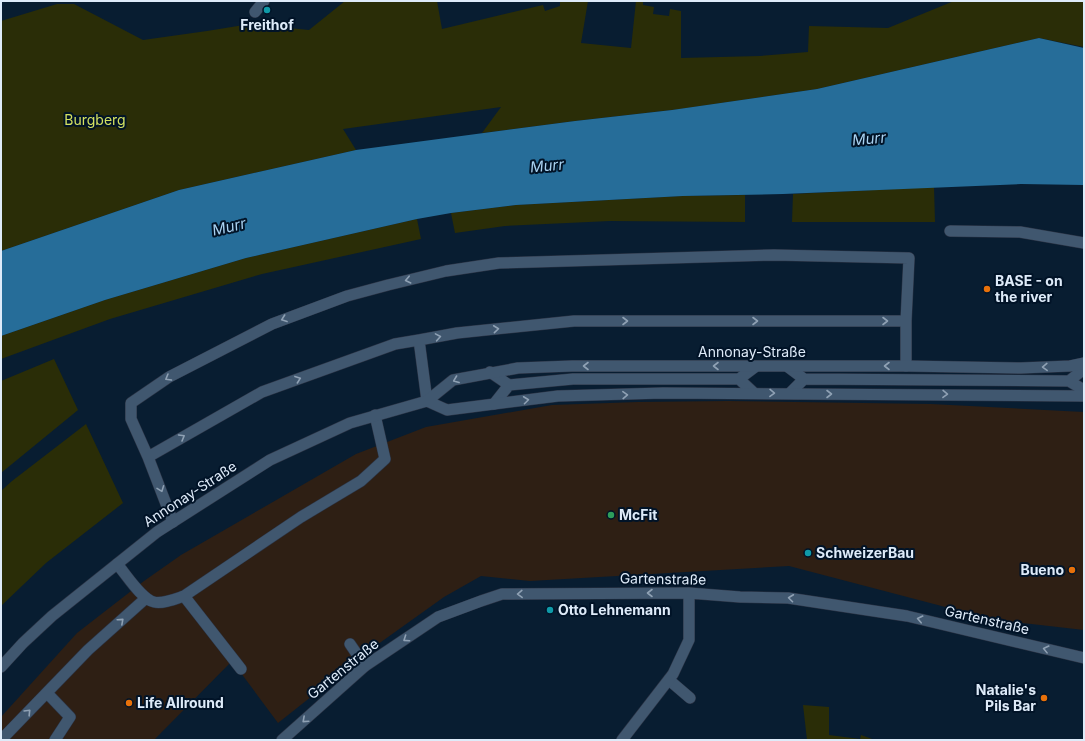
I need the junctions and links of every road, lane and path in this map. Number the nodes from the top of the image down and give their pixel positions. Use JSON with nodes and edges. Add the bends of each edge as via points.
{"nodes":[{"id":1,"x":264,"y":1,"type":"edge"},
{"id":2,"x":255,"y":12,"type":"dead end"},
{"id":3,"x":950,"y":231,"type":"dead end"},
{"id":4,"x":1084,"y":243,"type":"edge"},
{"id":5,"x":906,"y":321,"type":"junction"},
{"id":6,"x":419,"y":340,"type":"junction"},
{"id":7,"x":1084,"y":363,"type":"edge"},
{"id":8,"x":755,"y":366,"type":"junction"},
{"id":9,"x":906,"y":366,"type":"junction"},
{"id":10,"x":788,"y":367,"type":"junction"},
{"id":11,"x":1084,"y":369,"type":"edge"},
{"id":12,"x":490,"y":372,"type":"junction"},
{"id":13,"x":739,"y":379,"type":"junction"},
{"id":14,"x":804,"y":379,"type":"junction"},
{"id":15,"x":1069,"y":381,"type":"junction"},
{"id":16,"x":509,"y":384,"type":"junction"},
{"id":17,"x":1084,"y":390,"type":"edge"},
{"id":18,"x":754,"y":393,"type":"junction"},
{"id":19,"x":790,"y":393,"type":"junction"},
{"id":20,"x":1084,"y":396,"type":"edge"},
{"id":21,"x":427,"y":401,"type":"junction"},
{"id":22,"x":494,"y":404,"type":"junction"},
{"id":23,"x":375,"y":415,"type":"junction"},
{"id":24,"x":148,"y":457,"type":"junction"},
{"id":25,"x":173,"y":522,"type":"junction"},
{"id":26,"x":118,"y":564,"type":"junction"},
{"id":27,"x":689,"y":593,"type":"junction"},
{"id":28,"x":184,"y":596,"type":"junction"},
{"id":29,"x":145,"y":599,"type":"junction"},
{"id":30,"x":350,"y":644,"type":"dead end"},
{"id":31,"x":1084,"y":658,"type":"edge"},
{"id":32,"x":365,"y":666,"type":"junction"},
{"id":33,"x":1,"y":667,"type":"edge"},
{"id":34,"x":241,"y":670,"type":"dead end"},
{"id":35,"x":669,"y":680,"type":"junction"},
{"id":36,"x":47,"y":693,"type":"junction"},
{"id":37,"x":690,"y":698,"type":"dead end"},
{"id":38,"x":1,"y":740,"type":"edge"},
{"id":39,"x":55,"y":740,"type":"edge"},
{"id":40,"x":283,"y":740,"type":"edge"},
{"id":41,"x":622,"y":740,"type":"edge"}],
"edges":[{"from":1,"to":2,"type":"street"},
{"from":3,"to":4,"type":"street","via":[[1020,232]]},
{"from":6,"to":5,"type":"street","one_way":true,"via":[[457,333],[574,321]]},
{"from":5,"to":9,"type":"street"},
{"from":5,"to":24,"type":"street","one_way":true,"via":[[909,258],[774,255],[498,263],[454,270],[388,284],[272,324],[155,386],[131,403],[131,419]]},
{"from":6,"to":21,"type":"street"},
{"from":24,"to":6,"type":"street","one_way":true,"via":[[262,392],[395,344]]},
{"from":7,"to":9,"type":"street","name":"Annonay-Straße","one_way":true,"via":[[1021,368]]},
{"from":8,"to":10,"type":"street","name":"Annonay-Straße"},
{"from":8,"to":12,"type":"street","name":"Annonay-Straße","one_way":true,"via":[[572,366]]},
{"from":8,"to":13,"type":"street"},
{"from":9,"to":10,"type":"street","name":"Annonay-Straße","one_way":true},
{"from":10,"to":14,"type":"street"},
{"from":11,"to":15,"type":"street"},
{"from":12,"to":16,"type":"street"},
{"from":12,"to":21,"type":"street","name":"Annonay-Straße","one_way":true,"via":[[453,380]]},
{"from":13,"to":16,"type":"street","via":[[573,379]]},
{"from":13,"to":18,"type":"street"},
{"from":14,"to":15,"type":"street"},
{"from":14,"to":19,"type":"street"},
{"from":15,"to":17,"type":"street"},
{"from":16,"to":22,"type":"street"},
{"from":18,"to":19,"type":"street","one_way":true},
{"from":22,"to":18,"type":"street","one_way":true,"via":[[558,396]]},
{"from":19,"to":20,"type":"street","one_way":true},
{"from":21,"to":22,"type":"street","via":[[447,410]]},
{"from":21,"to":23,"type":"street","name":"Annonay-Straße"},
{"from":23,"to":25,"type":"street","name":"Annonay-Straße","via":[[350,423],[270,460]]},
{"from":23,"to":28,"type":"street","via":[[385,459],[361,481],[301,517]]},
{"from":24,"to":25,"type":"street","one_way":true},
{"from":25,"to":26,"type":"street","name":"Annonay-Straße"},
{"from":26,"to":29,"type":"street"},
{"from":26,"to":33,"type":"street","name":"Annonay-Straße","via":[[52,616]]},
{"from":31,"to":27,"type":"street","name":"Gartenstraße","one_way":true,"via":[[907,616],[788,598]]},
{"from":27,"to":32,"type":"street","name":"Gartenstraße","one_way":true,"via":[[502,594],[438,617]]},
{"from":27,"to":35,"type":"street","via":[[689,640]]},
{"from":28,"to":29,"type":"street","via":[[164,602]]},
{"from":28,"to":34,"type":"street"},
{"from":36,"to":29,"type":"street","one_way":true,"via":[[88,650]]},
{"from":30,"to":32,"type":"street"},
{"from":32,"to":40,"type":"street","name":"Gartenstraße","one_way":true},
{"from":35,"to":37,"type":"street"},
{"from":35,"to":41,"type":"street"},
{"from":38,"to":36,"type":"street","one_way":true},
{"from":36,"to":39,"type":"street","via":[[70,717]]}]}
